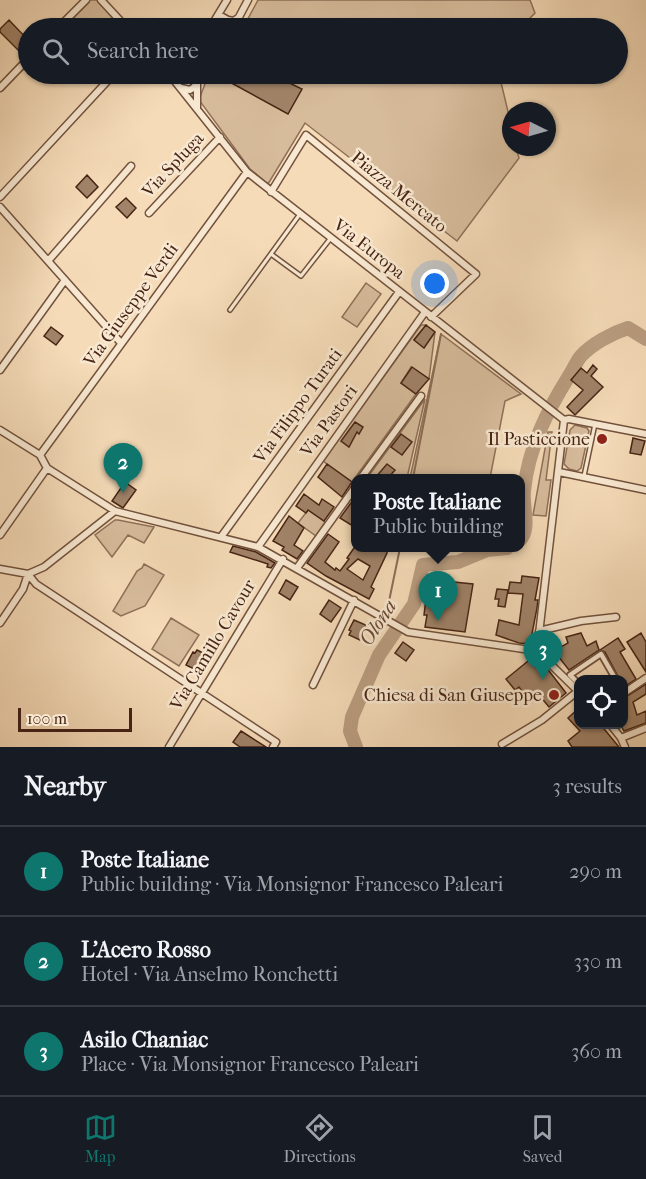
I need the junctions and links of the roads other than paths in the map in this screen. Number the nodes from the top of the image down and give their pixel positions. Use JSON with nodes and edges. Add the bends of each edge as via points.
{"nodes":[{"id":1,"x":86,"y":0,"type":"edge"},
{"id":2,"x":101,"y":0,"type":"edge"},
{"id":3,"x":227,"y":0,"type":"edge"},
{"id":4,"x":248,"y":0,"type":"edge"},
{"id":5,"x":219,"y":15,"type":"junction"},
{"id":6,"x":68,"y":18,"type":"edge"},
{"id":7,"x":118,"y":18,"type":"edge"},
{"id":8,"x":217,"y":18,"type":"edge"},
{"id":9,"x":224,"y":18,"type":"edge"},
{"id":10,"x":238,"y":18,"type":"edge"},
{"id":11,"x":18,"y":69,"type":"edge"},
{"id":12,"x":105,"y":84,"type":"edge"},
{"id":13,"x":196,"y":84,"type":"edge"},
{"id":14,"x":197,"y":84,"type":"edge"},
{"id":15,"x":178,"y":85,"type":"joint"},
{"id":16,"x":0,"y":88,"type":"edge"},
{"id":17,"x":198,"y":110,"type":"junction"},
{"id":18,"x":220,"y":137,"type":"junction"},
{"id":19,"x":131,"y":166,"type":"dead end"},
{"id":20,"x":247,"y":172,"type":"junction"},
{"id":21,"x":271,"y":192,"type":"junction"},
{"id":22,"x":0,"y":198,"type":"edge"},
{"id":23,"x":0,"y":207,"type":"edge"},
{"id":24,"x":149,"y":213,"type":"dead end"},
{"id":25,"x":300,"y":214,"type":"junction"},
{"id":26,"x":331,"y":238,"type":"junction"},
{"id":27,"x":271,"y":254,"type":"junction"},
{"id":28,"x":48,"y":261,"type":"junction"},
{"id":29,"x":64,"y":280,"type":"junction"},
{"id":30,"x":399,"y":292,"type":"junction"},
{"id":31,"x":230,"y":310,"type":"dead end"},
{"id":32,"x":428,"y":315,"type":"junction"},
{"id":33,"x":121,"y":343,"type":"junction"},
{"id":34,"x":0,"y":370,"type":"edge"},
{"id":35,"x":421,"y":396,"type":"dead end"},
{"id":36,"x":564,"y":420,"type":"junction"},
{"id":37,"x":595,"y":424,"type":"junction"},
{"id":38,"x":0,"y":430,"type":"edge"},
{"id":39,"x":646,"y":434,"type":"edge"},
{"id":40,"x":40,"y":455,"type":"junction"},
{"id":41,"x":47,"y":468,"type":"junction"},
{"id":42,"x":559,"y":472,"type":"junction"},
{"id":43,"x":364,"y":474,"type":"edge"},
{"id":44,"x":584,"y":477,"type":"junction"},
{"id":45,"x":646,"y":490,"type":"edge"},
{"id":46,"x":351,"y":493,"type":"edge"},
{"id":47,"x":116,"y":511,"type":"junction"},
{"id":48,"x":0,"y":535,"type":"edge"},
{"id":49,"x":221,"y":537,"type":"junction"},
{"id":50,"x":258,"y":547,"type":"junction"},
{"id":51,"x":283,"y":560,"type":"junction"},
{"id":52,"x":297,"y":568,"type":"junction"},
{"id":53,"x":0,"y":569,"type":"edge"},
{"id":54,"x":28,"y":574,"type":"junction"},
{"id":55,"x":354,"y":600,"type":"junction"},
{"id":56,"x":616,"y":617,"type":"dead end"},
{"id":57,"x":0,"y":623,"type":"edge"},
{"id":58,"x":539,"y":631,"type":"junction"},
{"id":59,"x":537,"y":651,"type":"junction"},
{"id":60,"x":613,"y":675,"type":"edge"},
{"id":61,"x":646,"y":678,"type":"edge"},
{"id":62,"x":574,"y":679,"type":"edge"},
{"id":63,"x":313,"y":685,"type":"dead end"},
{"id":64,"x":574,"y":686,"type":"edge"},
{"id":65,"x":628,"y":690,"type":"edge"},
{"id":66,"x":202,"y":692,"type":"junction"},
{"id":67,"x":574,"y":695,"type":"edge"},
{"id":68,"x":646,"y":728,"type":"edge"},
{"id":69,"x":614,"y":729,"type":"edge"},
{"id":70,"x":621,"y":738,"type":"junction"},
{"id":71,"x":502,"y":744,"type":"dead end"},
{"id":72,"x":170,"y":747,"type":"edge"},
{"id":73,"x":273,"y":747,"type":"edge"},
{"id":74,"x":625,"y":747,"type":"edge"}],
"edges":[{"from":1,"to":6,"type":"street"},
{"from":2,"to":7,"type":"street"},
{"from":3,"to":5,"type":"street"},
{"from":4,"to":10,"type":"street"},
{"from":5,"to":8,"type":"street"},
{"from":5,"to":9,"type":"street"},
{"from":11,"to":16,"type":"street"},
{"from":12,"to":22,"type":"street"},
{"from":13,"to":15,"type":"street","via":[[190,90]]},
{"from":14,"to":17,"type":"street"},
{"from":15,"to":17,"type":"street","name":"Via Europa"},
{"from":17,"to":18,"type":"street","name":"Via Europa"},
{"from":18,"to":20,"type":"street","name":"Via Europa"},
{"from":18,"to":24,"type":"street","name":"Via Spluga"},
{"from":19,"to":28,"type":"street"},
{"from":20,"to":21,"type":"street","name":"Via Europa"},
{"from":20,"to":33,"type":"street","name":"Via Giuseppe Verdi"},
{"from":21,"to":25,"type":"street","name":"Via Europa"},
{"from":21,"to":32,"type":"street","name":"Piazza Mercato","via":[[306,135],[476,274]]},
{"from":23,"to":28,"type":"street"},
{"from":25,"to":26,"type":"street","name":"Via Europa"},
{"from":25,"to":27,"type":"lane"},
{"from":26,"to":27,"type":"lane","via":[[301,276]]},
{"from":26,"to":30,"type":"street","name":"Via Europa"},
{"from":27,"to":31,"type":"lane"},
{"from":28,"to":29,"type":"street"},
{"from":29,"to":33,"type":"street"},
{"from":29,"to":34,"type":"street"},
{"from":30,"to":32,"type":"street","name":"Via Europa"},
{"from":30,"to":49,"type":"street","name":"Via Filippo Turati"},
{"from":32,"to":36,"type":"street","name":"Via Europa"},
{"from":32,"to":50,"type":"street","name":"Via Pastori"},
{"from":33,"to":40,"type":"street","name":"Via Giuseppe Verdi"},
{"from":35,"to":43,"type":"street"},
{"from":36,"to":37,"type":"street"},
{"from":36,"to":42,"type":"street"},
{"from":37,"to":39,"type":"street"},
{"from":37,"to":44,"type":"lane"},
{"from":38,"to":40,"type":"street"},
{"from":40,"to":41,"type":"street"},
{"from":41,"to":47,"type":"street"},
{"from":41,"to":48,"type":"street"},
{"from":42,"to":44,"type":"street"},
{"from":42,"to":58,"type":"street"},
{"from":44,"to":45,"type":"street"},
{"from":46,"to":52,"type":"street"},
{"from":47,"to":49,"type":"street"},
{"from":47,"to":54,"type":"street","via":[[44,567]]},
{"from":49,"to":50,"type":"street"},
{"from":50,"to":51,"type":"street"},
{"from":51,"to":52,"type":"street"},
{"from":51,"to":66,"type":"street","name":"Via Camillo Cavour"},
{"from":52,"to":55,"type":"street"},
{"from":53,"to":54,"type":"street"},
{"from":54,"to":57,"type":"street","via":[[23,589]]},
{"from":54,"to":66,"type":"street","via":[[36,584]]},
{"from":55,"to":59,"type":"street","via":[[408,632]]},
{"from":55,"to":63,"type":"street"},
{"from":56,"to":58,"type":"street"},
{"from":58,"to":59,"type":"street"},
{"from":59,"to":64,"type":"street"},
{"from":60,"to":62,"type":"street","via":[[601,654],[570,675]]},
{"from":61,"to":65,"type":"street"},
{"from":66,"to":72,"type":"street","name":"Via Camillo Cavour"},
{"from":66,"to":73,"type":"street","via":[[276,742]]},
{"from":67,"to":71,"type":"street"},
{"from":68,"to":70,"type":"street"},
{"from":69,"to":70,"type":"street"},
{"from":70,"to":74,"type":"street"}]}
